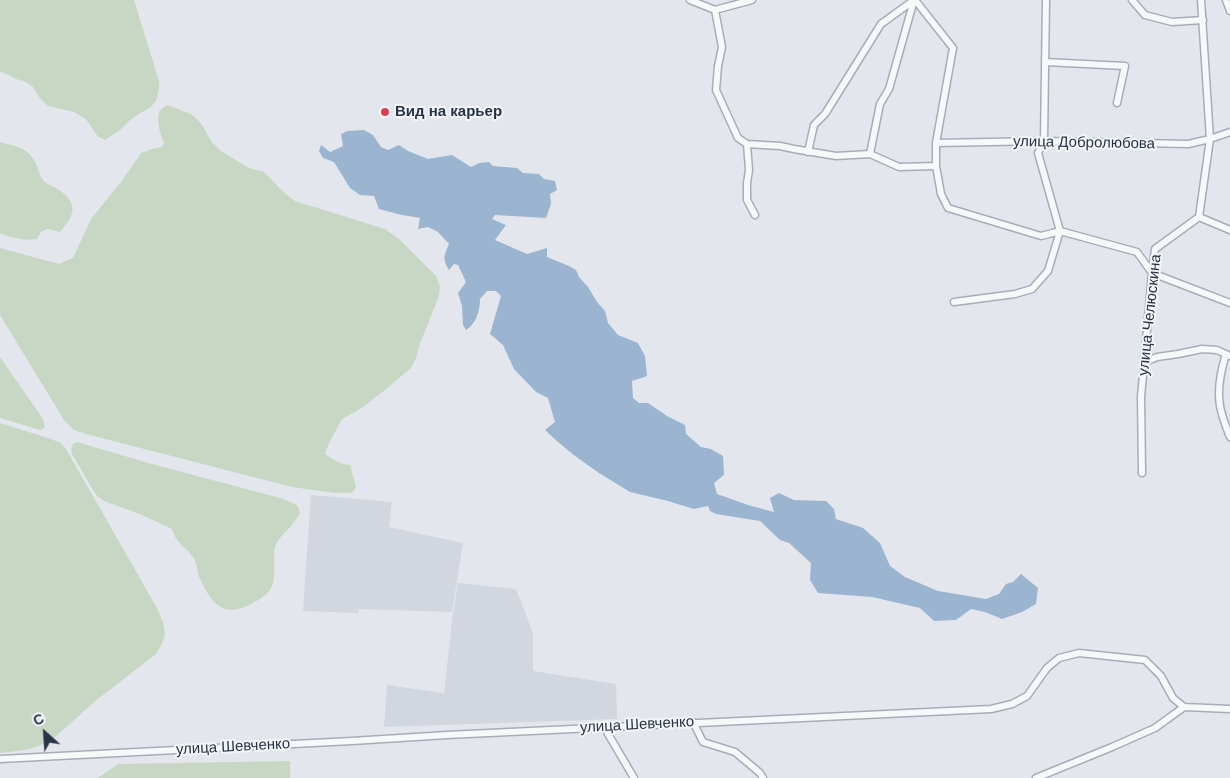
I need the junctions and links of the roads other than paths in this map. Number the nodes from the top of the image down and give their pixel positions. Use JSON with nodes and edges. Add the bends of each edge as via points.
{"nodes":[{"id":1,"x":690,"y":0,"type":"edge"},
{"id":2,"x":752,"y":0,"type":"edge"},
{"id":3,"x":914,"y":0,"type":"edge"},
{"id":4,"x":1046,"y":0,"type":"edge"},
{"id":5,"x":1132,"y":0,"type":"edge"},
{"id":6,"x":1201,"y":0,"type":"edge"},
{"id":7,"x":1226,"y":0,"type":"edge"},
{"id":8,"x":715,"y":10,"type":"junction"},
{"id":9,"x":1230,"y":11,"type":"edge"},
{"id":10,"x":1203,"y":20,"type":"junction"},
{"id":11,"x":1045,"y":62,"type":"junction"},
{"id":12,"x":1117,"y":103,"type":"dead end"},
{"id":13,"x":1230,"y":132,"type":"edge"},
{"id":14,"x":1210,"y":139,"type":"junction"},
{"id":15,"x":1044,"y":141,"type":"junction"},
{"id":16,"x":936,"y":143,"type":"junction"},
{"id":17,"x":747,"y":144,"type":"junction"},
{"id":18,"x":808,"y":152,"type":"junction"},
{"id":19,"x":870,"y":154,"type":"junction"},
{"id":20,"x":936,"y":166,"type":"junction"},
{"id":21,"x":755,"y":215,"type":"dead end"},
{"id":22,"x":1199,"y":217,"type":"junction"},
{"id":23,"x":1230,"y":230,"type":"edge"},
{"id":24,"x":1060,"y":231,"type":"junction"},
{"id":25,"x":1152,"y":273,"type":"junction"},
{"id":26,"x":954,"y":302,"type":"dead end"},
{"id":27,"x":1230,"y":303,"type":"edge"},
{"id":28,"x":1228,"y":355,"type":"edge"},
{"id":29,"x":1145,"y":362,"type":"junction"},
{"id":30,"x":1230,"y":437,"type":"edge"},
{"id":31,"x":1142,"y":473,"type":"dead end"},
{"id":32,"x":1184,"y":708,"type":"junction"},
{"id":33,"x":1230,"y":709,"type":"edge"},
{"id":34,"x":693,"y":722,"type":"junction"},
{"id":35,"x":604,"y":727,"type":"junction"},
{"id":36,"x":0,"y":758,"type":"edge"},
{"id":37,"x":634,"y":778,"type":"edge"},
{"id":38,"x":763,"y":778,"type":"edge"},
{"id":39,"x":1036,"y":778,"type":"edge"}],
"edges":[{"from":1,"to":8,"type":"street"},
{"from":2,"to":8,"type":"street"},
{"from":3,"to":16,"type":"street","via":[[953,48]]},
{"from":3,"to":18,"type":"street","via":[[881,24],[825,114],[814,126]]},
{"from":3,"to":19,"type":"street","via":[[889,89],[880,104]]},
{"from":4,"to":11,"type":"street"},
{"from":5,"to":10,"type":"street","via":[[1145,15],[1172,22]]},
{"from":6,"to":10,"type":"street"},
{"from":7,"to":9,"type":"street"},
{"from":8,"to":17,"type":"street","via":[[722,47],[716,90],[738,138]]},
{"from":10,"to":14,"type":"street"},
{"from":11,"to":12,"type":"street","via":[[1125,66]]},
{"from":11,"to":15,"type":"street"},
{"from":13,"to":14,"type":"street","name":"улица Добролюбова"},
{"from":14,"to":15,"type":"street","name":"улица Добролюбова","via":[[1188,144]]},
{"from":14,"to":22,"type":"street"},
{"from":15,"to":16,"type":"street","name":"улица Добролюбова"},
{"from":15,"to":24,"type":"street","via":[[1038,153]]},
{"from":16,"to":20,"type":"street"},
{"from":17,"to":18,"type":"street"},
{"from":17,"to":21,"type":"street","via":[[747,200]]},
{"from":18,"to":19,"type":"street","via":[[836,156]]},
{"from":19,"to":20,"type":"street","via":[[899,167]]},
{"from":20,"to":24,"type":"street","via":[[941,194],[948,208],[1041,236]]},
{"from":22,"to":23,"type":"street"},
{"from":22,"to":25,"type":"street","name":"улица Челюскина","via":[[1156,249]]},
{"from":24,"to":25,"type":"street","via":[[1137,252]]},
{"from":24,"to":26,"type":"street","via":[[1048,271],[1032,289]]},
{"from":25,"to":27,"type":"street"},
{"from":25,"to":29,"type":"street","name":"улица Челюскина"},
{"from":28,"to":29,"type":"street","via":[[1202,349]]},
{"from":28,"to":30,"type":"street","via":[[1221,372],[1219,390]]},
{"from":29,"to":31,"type":"street","name":"улица Челюскина","via":[[1141,397]]},
{"from":32,"to":33,"type":"street"},
{"from":32,"to":34,"type":"street","name":"улица Шевченко","via":[[1145,660],[1079,653],[1059,658],[1047,668],[1027,696],[991,709]]},
{"from":32,"to":39,"type":"street","via":[[1155,728]]},
{"from":34,"to":35,"type":"street","name":"улица Шевченко"},
{"from":34,"to":38,"type":"street","via":[[703,742],[736,752]]},
{"from":35,"to":36,"type":"street","name":"улица Шевченко"},
{"from":35,"to":37,"type":"street"}]}
